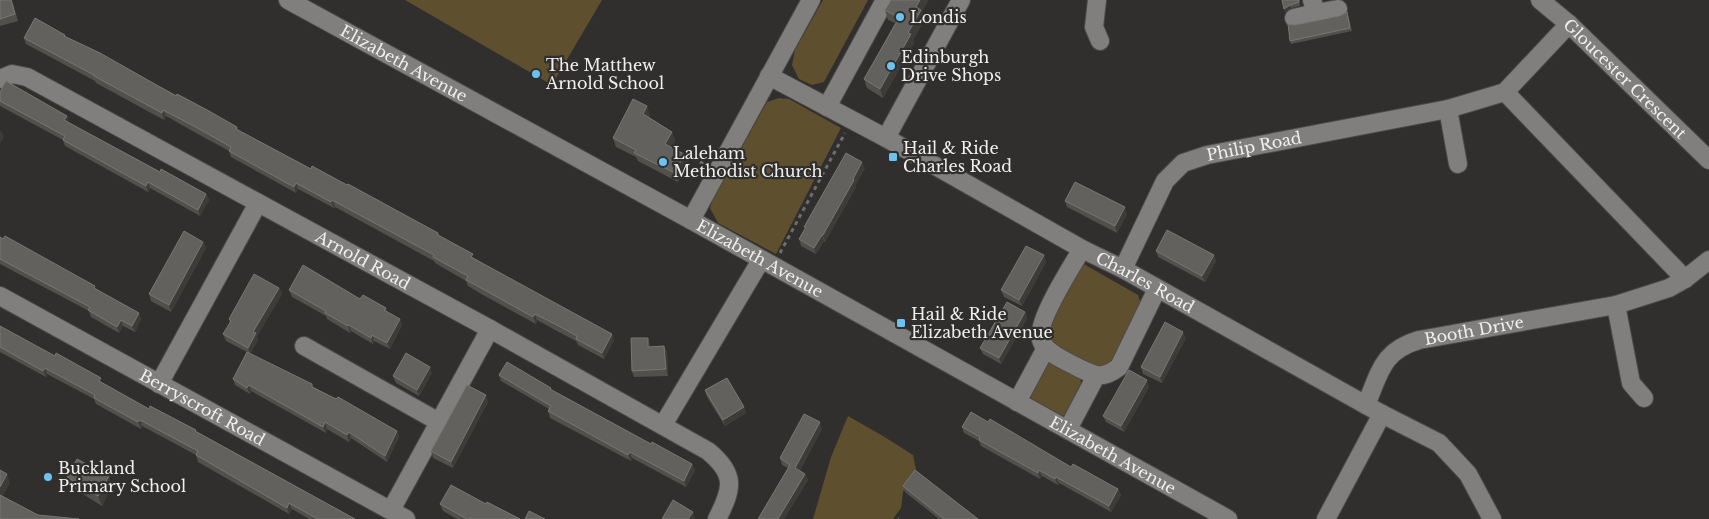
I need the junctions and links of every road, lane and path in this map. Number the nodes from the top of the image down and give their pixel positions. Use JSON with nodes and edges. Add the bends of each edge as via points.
{"nodes":[{"id":1,"x":288,"y":0,"type":"edge"},
{"id":2,"x":811,"y":0,"type":"edge"},
{"id":3,"x":885,"y":0,"type":"edge"},
{"id":4,"x":961,"y":0,"type":"edge"},
{"id":5,"x":1097,"y":0,"type":"edge"},
{"id":6,"x":1540,"y":0,"type":"edge"},
{"id":7,"x":1314,"y":6,"type":"edge"},
{"id":8,"x":1338,"y":9,"type":"dead end"},
{"id":9,"x":1294,"y":18,"type":"dead end"},
{"id":10,"x":1569,"y":24,"type":"junction"},
{"id":11,"x":1100,"y":41,"type":"dead end"},
{"id":12,"x":769,"y":76,"type":"junction"},
{"id":13,"x":0,"y":80,"type":"edge"},
{"id":14,"x":1505,"y":92,"type":"junction"},
{"id":15,"x":827,"y":107,"type":"junction"},
{"id":16,"x":1448,"y":109,"type":"junction"},
{"id":17,"x":853,"y":120,"type":"junction"},
{"id":18,"x":886,"y":138,"type":"junction"},
{"id":19,"x":1709,"y":160,"type":"edge"},
{"id":20,"x":1458,"y":164,"type":"dead end"},
{"id":21,"x":258,"y":203,"type":"junction"},
{"id":22,"x":691,"y":220,"type":"junction"},
{"id":23,"x":1082,"y":249,"type":"junction"},
{"id":24,"x":1709,"y":260,"type":"edge"},
{"id":25,"x":767,"y":263,"type":"junction"},
{"id":26,"x":1123,"y":269,"type":"junction"},
{"id":27,"x":1685,"y":279,"type":"junction"},
{"id":28,"x":1157,"y":289,"type":"junction"},
{"id":29,"x":0,"y":296,"type":"edge"},
{"id":30,"x":1616,"y":304,"type":"junction"},
{"id":31,"x":490,"y":329,"type":"junction"},
{"id":32,"x":304,"y":346,"type":"dead end"},
{"id":33,"x":1046,"y":348,"type":"junction"},
{"id":34,"x":1096,"y":376,"type":"junction"},
{"id":35,"x":159,"y":384,"type":"junction"},
{"id":36,"x":1644,"y":398,"type":"dead end"},
{"id":37,"x":1017,"y":402,"type":"junction"},
{"id":38,"x":1366,"y":405,"type":"junction"},
{"id":39,"x":1382,"y":414,"type":"junction"},
{"id":40,"x":439,"y":422,"type":"junction"},
{"id":41,"x":663,"y":425,"type":"junction"},
{"id":42,"x":1068,"y":429,"type":"junction"},
{"id":43,"x":399,"y":515,"type":"edge"},
{"id":44,"x":717,"y":519,"type":"edge"},
{"id":45,"x":1228,"y":519,"type":"edge"},
{"id":46,"x":1326,"y":519,"type":"edge"},
{"id":47,"x":1492,"y":519,"type":"edge"}],
"edges":[{"from":1,"to":22,"type":"street","name":"Elizabeth Avenue"},
{"from":2,"to":12,"type":"street"},
{"from":3,"to":15,"type":"street"},
{"from":4,"to":18,"type":"street"},
{"from":5,"to":11,"type":"street","via":[[1094,27]]},
{"from":6,"to":10,"type":"street","name":"Gloucester Crescent"},
{"from":7,"to":8,"type":"street"},
{"from":7,"to":9,"type":"street"},
{"from":10,"to":14,"type":"street"},
{"from":10,"to":19,"type":"street","name":"Gloucester Crescent"},
{"from":12,"to":15,"type":"street","name":"Charles Road"},
{"from":12,"to":22,"type":"street"},
{"from":13,"to":21,"type":"street","name":"Arnold Road","via":[[12,74],[28,77]]},
{"from":14,"to":16,"type":"street","name":"Philip Road"},
{"from":14,"to":27,"type":"street"},
{"from":15,"to":17,"type":"street","name":"Charles Road"},
{"from":16,"to":20,"type":"street"},
{"from":16,"to":26,"type":"street","name":"Philip Road","via":[[1207,155],[1183,163],[1165,181]]},
{"from":17,"to":18,"type":"street","name":"Charles Road"},
{"from":17,"to":25,"type":"path"},
{"from":18,"to":23,"type":"street","name":"Charles Road"},
{"from":21,"to":31,"type":"street","name":"Arnold Road"},
{"from":21,"to":35,"type":"street"},
{"from":22,"to":25,"type":"street","name":"Elizabeth Avenue"},
{"from":23,"to":26,"type":"street","name":"Charles Road"},
{"from":23,"to":33,"type":"street","via":[[1044,319],[1040,339]]},
{"from":24,"to":27,"type":"street","name":"Booth Drive"},
{"from":25,"to":37,"type":"street","name":"Elizabeth Avenue"},
{"from":25,"to":41,"type":"street"},
{"from":26,"to":28,"type":"street","name":"Charles Road"},
{"from":27,"to":30,"type":"street","name":"Booth Drive","via":[[1669,288]]},
{"from":28,"to":34,"type":"street","via":[[1119,367],[1109,375]]},
{"from":28,"to":38,"type":"street","name":"Charles Road"},
{"from":29,"to":35,"type":"street","name":"Berryscroft Road"},
{"from":30,"to":36,"type":"street","via":[[1631,383]]},
{"from":30,"to":38,"type":"street","name":"Booth Drive","via":[[1404,344],[1391,353]]},
{"from":31,"to":40,"type":"street"},
{"from":31,"to":41,"type":"street","name":"Arnold Road"},
{"from":32,"to":40,"type":"street"},
{"from":33,"to":34,"type":"street"},
{"from":33,"to":37,"type":"street"},
{"from":34,"to":42,"type":"street"},
{"from":35,"to":43,"type":"street","name":"Berryscroft Road"},
{"from":37,"to":42,"type":"street","name":"Elizabeth Avenue"},
{"from":38,"to":39,"type":"street","name":"Charles Road"},
{"from":39,"to":46,"type":"street"},
{"from":39,"to":47,"type":"street","name":"Charles Road","via":[[1439,443],[1468,474]]},
{"from":40,"to":43,"type":"street"},
{"from":41,"to":44,"type":"street","name":"Arnold Road","via":[[708,451],[722,462],[728,472],[730,482]]},
{"from":42,"to":45,"type":"street","name":"Elizabeth Avenue"}]}
